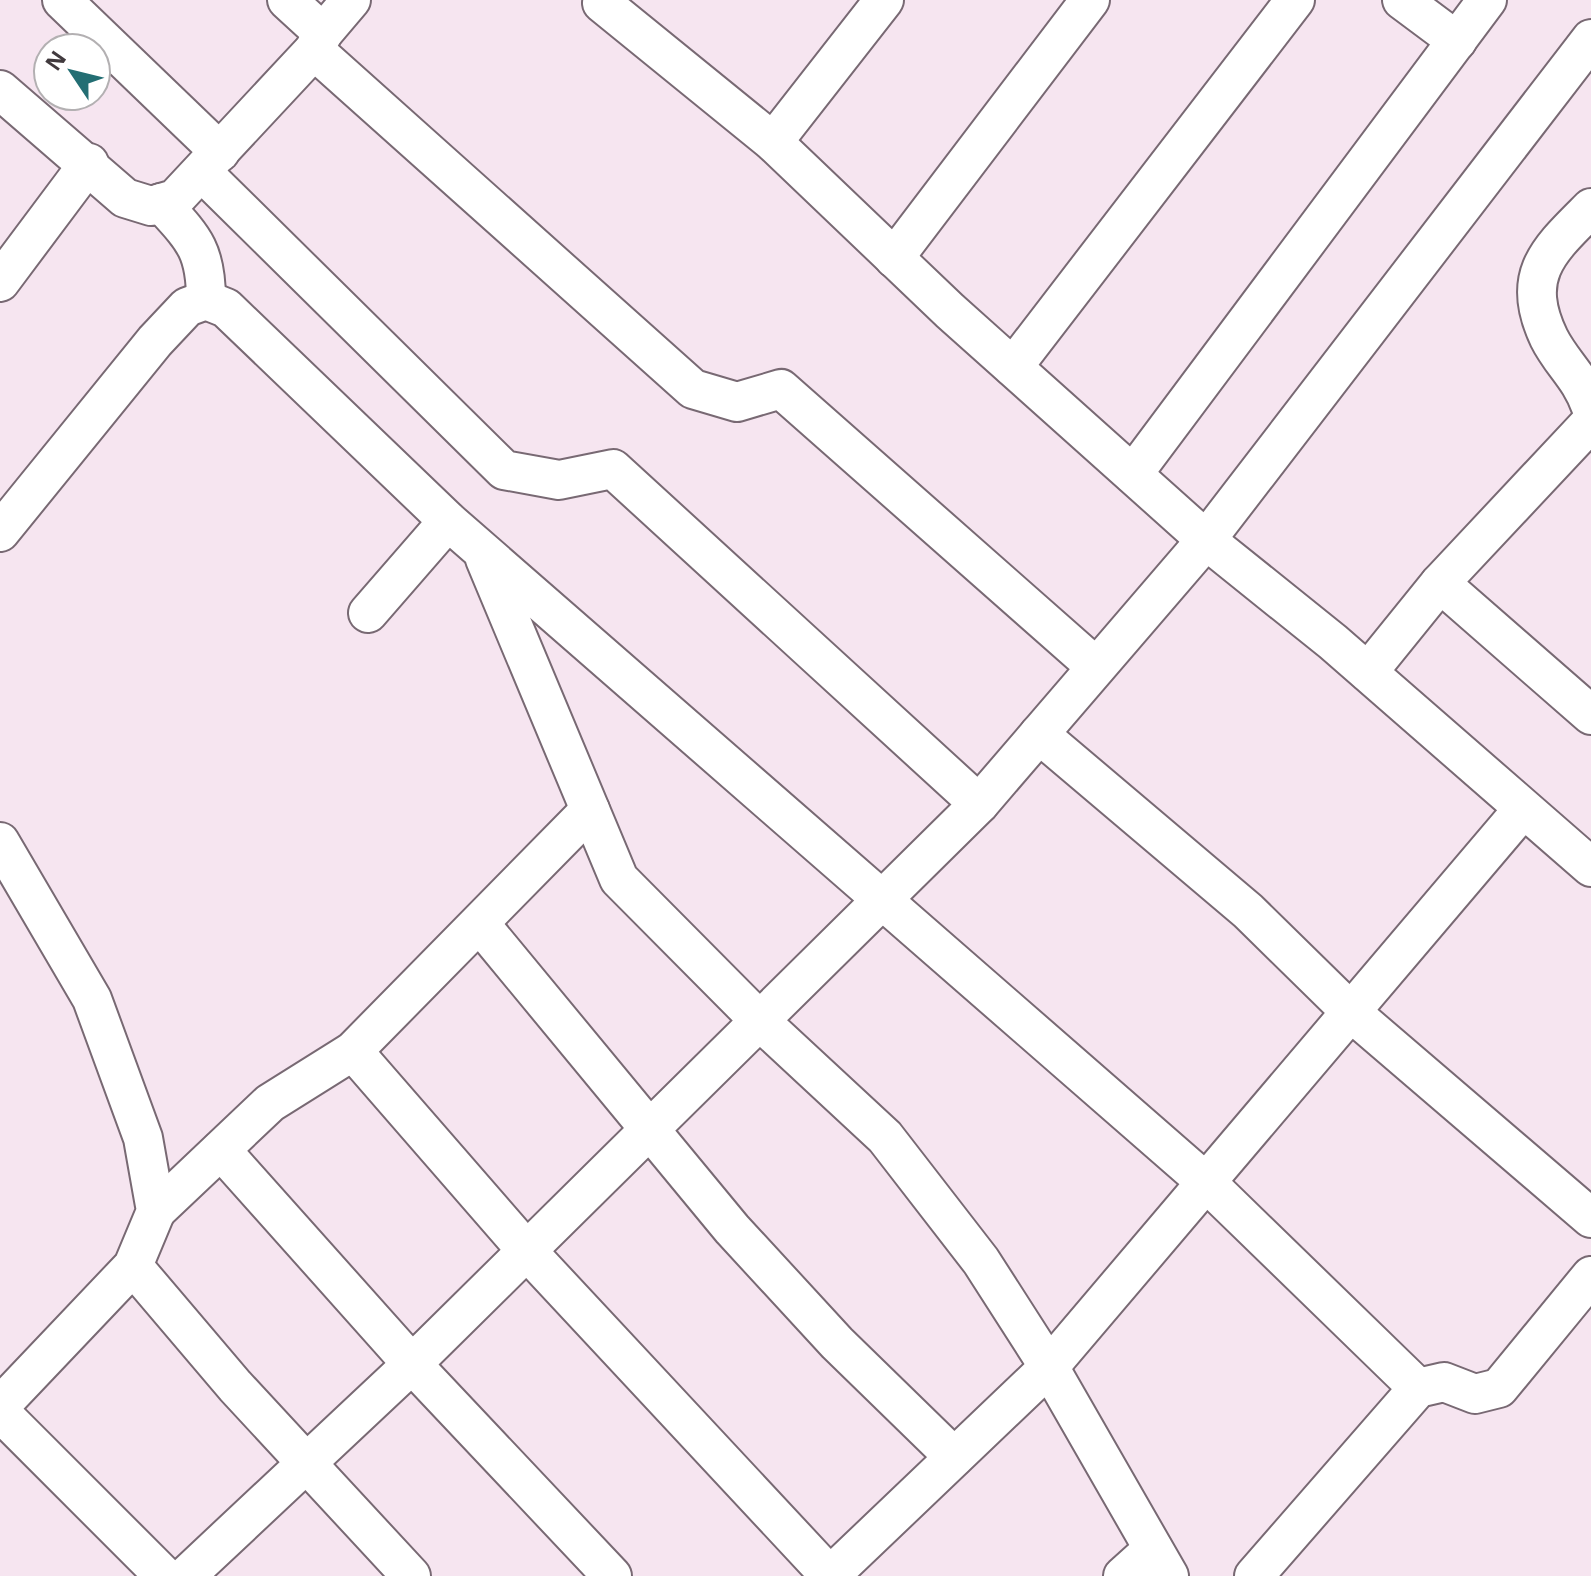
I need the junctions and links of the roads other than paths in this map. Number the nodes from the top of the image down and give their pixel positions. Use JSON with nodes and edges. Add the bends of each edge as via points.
{"nodes":[{"id":1,"x":62,"y":0,"type":"edge"},
{"id":2,"x":287,"y":0,"type":"edge"},
{"id":3,"x":351,"y":0,"type":"edge"},
{"id":4,"x":884,"y":0,"type":"edge"},
{"id":5,"x":1090,"y":0,"type":"edge"},
{"id":6,"x":1295,"y":0,"type":"edge"},
{"id":7,"x":1402,"y":0,"type":"edge"},
{"id":8,"x":1487,"y":0,"type":"edge"},
{"id":9,"x":601,"y":1,"type":"edge"},
{"id":10,"x":1591,"y":39,"type":"edge"},
{"id":11,"x":1457,"y":41,"type":"junction"},
{"id":12,"x":318,"y":42,"type":"junction"},
{"id":13,"x":0,"y":90,"type":"edge"},
{"id":14,"x":773,"y":142,"type":"junction"},
{"id":15,"x":211,"y":162,"type":"junction"},
{"id":16,"x":89,"y":163,"type":"junction"},
{"id":17,"x":161,"y":203,"type":"junction"},
{"id":18,"x":1591,"y":208,"type":"edge"},
{"id":19,"x":894,"y":258,"type":"junction"},
{"id":20,"x":0,"y":282,"type":"edge"},
{"id":21,"x":206,"y":300,"type":"junction"},
{"id":22,"x":1013,"y":367,"type":"junction"},
{"id":23,"x":1588,"y":387,"type":"edge"},
{"id":24,"x":1591,"y":422,"type":"edge"},
{"id":25,"x":1133,"y":474,"type":"junction"},
{"id":26,"x":448,"y":521,"type":"junction"},
{"id":27,"x":0,"y":532,"type":"edge"},
{"id":28,"x":1206,"y":540,"type":"junction"},
{"id":29,"x":481,"y":549,"type":"junction"},
{"id":30,"x":1440,"y":583,"type":"junction"},
{"id":31,"x":368,"y":613,"type":"dead end"},
{"id":32,"x":1096,"y":667,"type":"junction"},
{"id":33,"x":1368,"y":672,"type":"junction"},
{"id":34,"x":1591,"y":715,"type":"edge"},
{"id":35,"x":1039,"y":734,"type":"junction"},
{"id":36,"x":979,"y":804,"type":"junction"},
{"id":37,"x":1523,"y":809,"type":"junction"},
{"id":38,"x":590,"y":810,"type":"junction"},
{"id":39,"x":0,"y":842,"type":"edge"},
{"id":40,"x":1591,"y":867,"type":"edge"},
{"id":41,"x":882,"y":900,"type":"junction"},
{"id":42,"x":480,"y":924,"type":"junction"},
{"id":43,"x":1352,"y":1013,"type":"junction"},
{"id":44,"x":760,"y":1021,"type":"junction"},
{"id":45,"x":353,"y":1051,"type":"junction"},
{"id":46,"x":649,"y":1131,"type":"junction"},
{"id":47,"x":221,"y":1150,"type":"junction"},
{"id":48,"x":1208,"y":1184,"type":"junction"},
{"id":49,"x":156,"y":1211,"type":"junction"},
{"id":50,"x":1591,"y":1218,"type":"edge"},
{"id":51,"x":527,"y":1251,"type":"junction"},
{"id":52,"x":133,"y":1266,"type":"junction"},
{"id":53,"x":1591,"y":1276,"type":"edge"},
{"id":54,"x":412,"y":1364,"type":"junction"},
{"id":55,"x":1049,"y":1367,"type":"junction"},
{"id":56,"x":1418,"y":1388,"type":"junction"},
{"id":57,"x":0,"y":1406,"type":"edge"},
{"id":58,"x":0,"y":1412,"type":"edge"},
{"id":59,"x":954,"y":1457,"type":"junction"},
{"id":60,"x":306,"y":1464,"type":"junction"},
{"id":61,"x":1161,"y":1562,"type":"edge"},
{"id":62,"x":164,"y":1576,"type":"edge"},
{"id":63,"x":186,"y":1576,"type":"edge"},
{"id":64,"x":411,"y":1576,"type":"edge"},
{"id":65,"x":612,"y":1576,"type":"edge"},
{"id":66,"x":830,"y":1576,"type":"edge"},
{"id":67,"x":1123,"y":1576,"type":"edge"},
{"id":68,"x":1254,"y":1576,"type":"edge"}],
"edges":[{"from":1,"to":15,"type":"street"},
{"from":2,"to":12,"type":"street"},
{"from":3,"to":12,"type":"street"},
{"from":4,"to":14,"type":"street"},
{"from":5,"to":19,"type":"street"},
{"from":6,"to":22,"type":"street"},
{"from":7,"to":11,"type":"street"},
{"from":8,"to":11,"type":"street"},
{"from":9,"to":14,"type":"street"},
{"from":10,"to":28,"type":"street"},
{"from":11,"to":25,"type":"street"},
{"from":12,"to":15,"type":"street"},
{"from":12,"to":32,"type":"street","via":[[693,389],[737,402],[781,389]]},
{"from":13,"to":16,"type":"street"},
{"from":14,"to":19,"type":"street"},
{"from":15,"to":17,"type":"street","via":[[175,199]]},
{"from":15,"to":36,"type":"street","via":[[504,470],[559,480],[613,469]]},
{"from":16,"to":17,"type":"street","via":[[125,198],[151,206]]},
{"from":16,"to":20,"type":"street"},
{"from":17,"to":21,"type":"street","via":[[188,232],[206,264]]},
{"from":18,"to":23,"type":"street","via":[[1549,250],[1534,291],[1549,338]]},
{"from":19,"to":22,"type":"street"},
{"from":21,"to":26,"type":"street","via":[[249,327]]},
{"from":21,"to":27,"type":"street","via":[[187,307],[155,341]]},
{"from":22,"to":25,"type":"street"},
{"from":24,"to":30,"type":"street"},
{"from":25,"to":28,"type":"street"},
{"from":26,"to":29,"type":"street"},
{"from":26,"to":31,"type":"street"},
{"from":28,"to":32,"type":"street"},
{"from":28,"to":33,"type":"street"},
{"from":29,"to":38,"type":"street"},
{"from":29,"to":41,"type":"street"},
{"from":30,"to":33,"type":"street"},
{"from":30,"to":34,"type":"street"},
{"from":32,"to":35,"type":"street"},
{"from":33,"to":37,"type":"street"},
{"from":35,"to":36,"type":"street"},
{"from":35,"to":43,"type":"street","via":[[1248,911]]},
{"from":36,"to":41,"type":"street"},
{"from":37,"to":40,"type":"street"},
{"from":37,"to":43,"type":"street"},
{"from":38,"to":42,"type":"street"},
{"from":38,"to":44,"type":"street","via":[[619,879]]},
{"from":39,"to":49,"type":"street","via":[[92,999],[143,1138]]},
{"from":41,"to":44,"type":"street"},
{"from":41,"to":48,"type":"street"},
{"from":42,"to":45,"type":"street"},
{"from":42,"to":46,"type":"street"},
{"from":43,"to":48,"type":"street"},
{"from":43,"to":50,"type":"street"},
{"from":44,"to":46,"type":"street"},
{"from":44,"to":55,"type":"street","via":[[885,1137],[981,1261]]},
{"from":45,"to":47,"type":"street","via":[[270,1103]]},
{"from":45,"to":51,"type":"street"},
{"from":46,"to":51,"type":"street"},
{"from":46,"to":59,"type":"street","via":[[837,1343]]},
{"from":47,"to":49,"type":"street"},
{"from":47,"to":54,"type":"street"},
{"from":48,"to":55,"type":"street"},
{"from":48,"to":56,"type":"street"},
{"from":49,"to":52,"type":"street"},
{"from":51,"to":54,"type":"street"},
{"from":51,"to":66,"type":"street"},
{"from":52,"to":57,"type":"street"},
{"from":52,"to":60,"type":"street"},
{"from":53,"to":56,"type":"street","via":[[1499,1388],[1475,1394],[1444,1382]]},
{"from":54,"to":60,"type":"street"},
{"from":54,"to":65,"type":"street"},
{"from":55,"to":59,"type":"street"},
{"from":55,"to":61,"type":"street"},
{"from":56,"to":68,"type":"street"},
{"from":58,"to":62,"type":"street"},
{"from":59,"to":66,"type":"street"},
{"from":60,"to":63,"type":"street"},
{"from":60,"to":64,"type":"street"},
{"from":61,"to":67,"type":"street"}]}
